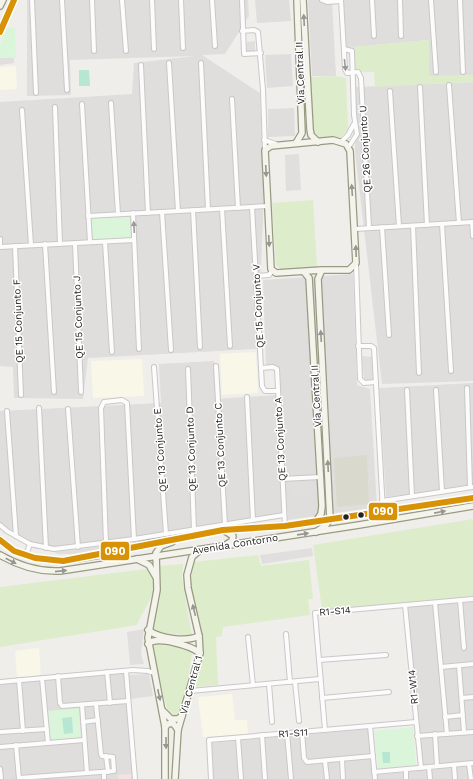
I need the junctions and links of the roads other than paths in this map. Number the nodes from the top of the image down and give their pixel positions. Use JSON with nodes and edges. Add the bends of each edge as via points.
{"nodes":[{"id":1,"x":3,"y":0,"type":"edge"},
{"id":2,"x":14,"y":0,"type":"edge"},
{"id":3,"x":32,"y":0,"type":"edge"},
{"id":4,"x":62,"y":0,"type":"edge"},
{"id":5,"x":92,"y":0,"type":"edge"},
{"id":6,"x":122,"y":0,"type":"edge"},
{"id":7,"x":152,"y":0,"type":"edge"},
{"id":8,"x":181,"y":0,"type":"edge"},
{"id":9,"x":212,"y":0,"type":"edge"},
{"id":10,"x":242,"y":0,"type":"edge"},
{"id":11,"x":297,"y":0,"type":"edge"},
{"id":12,"x":303,"y":0,"type":"edge"},
{"id":13,"x":322,"y":0,"type":"edge"},
{"id":14,"x":341,"y":0,"type":"edge"},
{"id":15,"x":372,"y":0,"type":"edge"},
{"id":16,"x":400,"y":0,"type":"edge"},
{"id":17,"x":431,"y":0,"type":"edge"},
{"id":18,"x":460,"y":0,"type":"edge"},
{"id":19,"x":0,"y":6,"type":"edge"},
{"id":20,"x":0,"y":30,"type":"edge"},
{"id":21,"x":242,"y":30,"type":"junction"},
{"id":22,"x":374,"y":36,"type":"dead end"},
{"id":23,"x":401,"y":36,"type":"dead end"},
{"id":24,"x":215,"y":46,"type":"dead end"},
{"id":25,"x":183,"y":48,"type":"dead end"},
{"id":26,"x":154,"y":49,"type":"dead end"},
{"id":27,"x":344,"y":49,"type":"junction"},
{"id":28,"x":94,"y":50,"type":"dead end"},
{"id":29,"x":126,"y":51,"type":"dead end"},
{"id":30,"x":261,"y":53,"type":"junction"},
{"id":31,"x":170,"y":63,"type":"dead end"},
{"id":32,"x":201,"y":63,"type":"dead end"},
{"id":33,"x":141,"y":65,"type":"dead end"},
{"id":34,"x":355,"y":72,"type":"junction"},
{"id":35,"x":436,"y":72,"type":"dead end"},
{"id":36,"x":463,"y":72,"type":"dead end"},
{"id":37,"x":449,"y":85,"type":"dead end"},
{"id":38,"x":420,"y":87,"type":"dead end"},
{"id":39,"x":67,"y":90,"type":"dead end"},
{"id":40,"x":390,"y":91,"type":"dead end"},
{"id":41,"x":36,"y":93,"type":"dead end"},
{"id":42,"x":232,"y":99,"type":"dead end"},
{"id":43,"x":111,"y":103,"type":"dead end"},
{"id":44,"x":82,"y":104,"type":"dead end"},
{"id":45,"x":54,"y":107,"type":"dead end"},
{"id":46,"x":22,"y":110,"type":"dead end"},
{"id":47,"x":363,"y":114,"type":"junction"},
{"id":48,"x":354,"y":115,"type":"junction"},
{"id":49,"x":355,"y":124,"type":"junction"},
{"id":50,"x":264,"y":140,"type":"junction"},
{"id":51,"x":342,"y":141,"type":"junction"},
{"id":52,"x":318,"y":142,"type":"junction"},
{"id":53,"x":296,"y":143,"type":"junction"},
{"id":54,"x":276,"y":144,"type":"junction"},
{"id":55,"x":348,"y":148,"type":"junction"},
{"id":56,"x":265,"y":150,"type":"junction"},
{"id":57,"x":268,"y":206,"type":"junction"},
{"id":58,"x":252,"y":207,"type":"junction"},
{"id":59,"x":238,"y":208,"type":"junction"},
{"id":60,"x":222,"y":209,"type":"junction"},
{"id":61,"x":193,"y":210,"type":"junction"},
{"id":62,"x":208,"y":210,"type":"junction"},
{"id":63,"x":178,"y":211,"type":"junction"},
{"id":64,"x":162,"y":212,"type":"junction"},
{"id":65,"x":133,"y":213,"type":"junction"},
{"id":66,"x":148,"y":213,"type":"junction"},
{"id":67,"x":118,"y":214,"type":"junction"},
{"id":68,"x":88,"y":216,"type":"junction"},
{"id":69,"x":473,"y":222,"type":"edge"},
{"id":70,"x":459,"y":223,"type":"junction"},
{"id":71,"x":442,"y":224,"type":"junction"},
{"id":72,"x":427,"y":225,"type":"junction"},
{"id":73,"x":399,"y":226,"type":"junction"},
{"id":74,"x":413,"y":226,"type":"junction"},
{"id":75,"x":382,"y":227,"type":"junction"},
{"id":76,"x":369,"y":228,"type":"junction"},
{"id":77,"x":355,"y":229,"type":"junction"},
{"id":78,"x":473,"y":236,"type":"edge"},
{"id":79,"x":0,"y":239,"type":"edge"},
{"id":80,"x":134,"y":240,"type":"junction"},
{"id":81,"x":90,"y":242,"type":"junction"},
{"id":82,"x":105,"y":242,"type":"junction"},
{"id":83,"x":75,"y":243,"type":"junction"},
{"id":84,"x":45,"y":244,"type":"junction"},
{"id":85,"x":60,"y":244,"type":"junction"},
{"id":86,"x":31,"y":245,"type":"junction"},
{"id":87,"x":15,"y":246,"type":"junction"},
{"id":88,"x":0,"y":247,"type":"edge"},
{"id":89,"x":356,"y":264,"type":"junction"},
{"id":90,"x":322,"y":270,"type":"junction"},
{"id":91,"x":349,"y":270,"type":"junction"},
{"id":92,"x":272,"y":271,"type":"junction"},
{"id":93,"x":304,"y":272,"type":"junction"},
{"id":94,"x":355,"y":275,"type":"junction"},
{"id":95,"x":256,"y":276,"type":"junction"},
{"id":96,"x":310,"y":300,"type":"junction"},
{"id":97,"x":319,"y":300,"type":"junction"},
{"id":98,"x":389,"y":335,"type":"dead end"},
{"id":99,"x":230,"y":346,"type":"dead end"},
{"id":100,"x":358,"y":346,"type":"junction"},
{"id":101,"x":200,"y":347,"type":"dead end"},
{"id":102,"x":139,"y":349,"type":"dead end"},
{"id":103,"x":171,"y":350,"type":"dead end"},
{"id":104,"x":112,"y":352,"type":"dead end"},
{"id":105,"x":216,"y":366,"type":"dead end"},
{"id":106,"x":154,"y":367,"type":"dead end"},
{"id":107,"x":261,"y":368,"type":"junction"},
{"id":108,"x":188,"y":369,"type":"dead end"},
{"id":109,"x":451,"y":372,"type":"dead end"},
{"id":110,"x":419,"y":373,"type":"dead end"},
{"id":111,"x":376,"y":382,"type":"junction"},
{"id":112,"x":467,"y":388,"type":"dead end"},
{"id":113,"x":407,"y":390,"type":"dead end"},
{"id":114,"x":436,"y":390,"type":"dead end"},
{"id":115,"x":278,"y":391,"type":"junction"},
{"id":116,"x":54,"y":392,"type":"dead end"},
{"id":117,"x":80,"y":392,"type":"dead end"},
{"id":118,"x":21,"y":395,"type":"dead end"},
{"id":119,"x":248,"y":397,"type":"dead end"},
{"id":120,"x":39,"y":408,"type":"dead end"},
{"id":121,"x":68,"y":409,"type":"dead end"},
{"id":122,"x":7,"y":411,"type":"dead end"},
{"id":123,"x":327,"y":438,"type":"junction"},
{"id":124,"x":318,"y":439,"type":"junction"},
{"id":125,"x":320,"y":477,"type":"junction"},
{"id":126,"x":282,"y":479,"type":"junction"},
{"id":127,"x":472,"y":487,"type":"edge"},
{"id":128,"x":320,"y":488,"type":"junction"},
{"id":129,"x":329,"y":488,"type":"junction"},
{"id":130,"x":442,"y":491,"type":"junction"},
{"id":131,"x":412,"y":496,"type":"junction"},
{"id":132,"x":473,"y":498,"type":"edge"},
{"id":133,"x":382,"y":500,"type":"junction"},
{"id":134,"x":454,"y":501,"type":"junction"},
{"id":135,"x":418,"y":506,"type":"junction"},
{"id":136,"x":473,"y":506,"type":"edge"},
{"id":137,"x":405,"y":509,"type":"junction"},
{"id":138,"x":456,"y":509,"type":"junction"},
{"id":139,"x":383,"y":511,"type":"junction"},
{"id":140,"x":284,"y":515,"type":"junction"},
{"id":141,"x":419,"y":516,"type":"junction"},
{"id":142,"x":408,"y":518,"type":"junction"},
{"id":143,"x":330,"y":519,"type":"junction"},
{"id":144,"x":253,"y":520,"type":"junction"},
{"id":145,"x":316,"y":521,"type":"junction"},
{"id":146,"x":0,"y":525,"type":"edge"},
{"id":147,"x":285,"y":526,"type":"junction"},
{"id":148,"x":224,"y":527,"type":"junction"},
{"id":149,"x":196,"y":532,"type":"junction"},
{"id":150,"x":316,"y":532,"type":"junction"},
{"id":151,"x":166,"y":534,"type":"junction"},
{"id":152,"x":16,"y":536,"type":"junction"},
{"id":153,"x":134,"y":539,"type":"junction"},
{"id":154,"x":0,"y":540,"type":"edge"},
{"id":155,"x":106,"y":543,"type":"junction"},
{"id":156,"x":30,"y":544,"type":"junction"},
{"id":157,"x":223,"y":545,"type":"junction"},
{"id":158,"x":9,"y":547,"type":"junction"},
{"id":159,"x":78,"y":547,"type":"junction"},
{"id":160,"x":46,"y":548,"type":"junction"},
{"id":161,"x":202,"y":548,"type":"junction"},
{"id":162,"x":0,"y":555,"type":"edge"},
{"id":163,"x":26,"y":555,"type":"junction"},
{"id":164,"x":155,"y":556,"type":"junction"},
{"id":165,"x":137,"y":559,"type":"junction"},
{"id":166,"x":46,"y":560,"type":"junction"},
{"id":167,"x":43,"y":571,"type":"junction"},
{"id":168,"x":157,"y":581,"type":"junction"},
{"id":169,"x":473,"y":599,"type":"edge"},
{"id":170,"x":460,"y":600,"type":"junction"},
{"id":171,"x":435,"y":602,"type":"junction"},
{"id":172,"x":405,"y":605,"type":"junction"},
{"id":173,"x":148,"y":630,"type":"junction"},
{"id":174,"x":286,"y":634,"type":"dead end"},
{"id":175,"x":199,"y":636,"type":"junction"},
{"id":176,"x":248,"y":637,"type":"dead end"},
{"id":177,"x":148,"y":644,"type":"junction"},
{"id":178,"x":464,"y":648,"type":"dead end"},
{"id":179,"x":200,"y":653,"type":"junction"},
{"id":180,"x":386,"y":655,"type":"dead end"},
{"id":181,"x":318,"y":660,"type":"junction"},
{"id":182,"x":151,"y":664,"type":"junction"},
{"id":183,"x":473,"y":664,"type":"edge"},
{"id":184,"x":459,"y":666,"type":"junction"},
{"id":185,"x":441,"y":667,"type":"junction"},
{"id":186,"x":143,"y":670,"type":"junction"},
{"id":187,"x":126,"y":671,"type":"junction"},
{"id":188,"x":107,"y":672,"type":"junction"},
{"id":189,"x":154,"y":673,"type":"junction"},
{"id":190,"x":58,"y":676,"type":"junction"},
{"id":191,"x":42,"y":678,"type":"junction"},
{"id":192,"x":320,"y":679,"type":"junction"},
{"id":193,"x":19,"y":680,"type":"junction"},
{"id":194,"x":0,"y":682,"type":"edge"},
{"id":195,"x":292,"y":682,"type":"junction"},
{"id":196,"x":269,"y":684,"type":"junction"},
{"id":197,"x":252,"y":685,"type":"junction"},
{"id":198,"x":190,"y":690,"type":"junction"},
{"id":199,"x":388,"y":692,"type":"dead end"},
{"id":200,"x":473,"y":697,"type":"edge"},
{"id":201,"x":322,"y":698,"type":"junction"},
{"id":202,"x":462,"y":698,"type":"junction"},
{"id":203,"x":128,"y":701,"type":"junction"},
{"id":204,"x":110,"y":703,"type":"junction"},
{"id":205,"x":96,"y":704,"type":"junction"},
{"id":206,"x":82,"y":705,"type":"junction"},
{"id":207,"x":162,"y":711,"type":"junction"},
{"id":208,"x":463,"y":715,"type":"junction"},
{"id":209,"x":182,"y":716,"type":"junction"},
{"id":210,"x":446,"y":717,"type":"junction"},
{"id":211,"x":98,"y":720,"type":"junction"},
{"id":212,"x":299,"y":721,"type":"dead end"},
{"id":213,"x":83,"y":722,"type":"junction"},
{"id":214,"x":272,"y":722,"type":"dead end"},
{"id":215,"x":416,"y":722,"type":"junction"},
{"id":216,"x":370,"y":726,"type":"junction"},
{"id":217,"x":165,"y":727,"type":"junction"},
{"id":218,"x":47,"y":729,"type":"junction"},
{"id":219,"x":178,"y":730,"type":"junction"},
{"id":220,"x":325,"y":730,"type":"junction"},
{"id":221,"x":23,"y":731,"type":"junction"},
{"id":222,"x":0,"y":732,"type":"edge"},
{"id":223,"x":302,"y":732,"type":"junction"},
{"id":224,"x":464,"y":732,"type":"junction"},
{"id":225,"x":473,"y":732,"type":"edge"},
{"id":226,"x":287,"y":733,"type":"junction"},
{"id":227,"x":435,"y":734,"type":"junction"},
{"id":228,"x":447,"y":734,"type":"junction"},
{"id":229,"x":262,"y":735,"type":"junction"},
{"id":230,"x":418,"y":736,"type":"junction"},
{"id":231,"x":238,"y":738,"type":"junction"},
{"id":232,"x":84,"y":740,"type":"junction"},
{"id":233,"x":48,"y":743,"type":"junction"},
{"id":234,"x":16,"y":745,"type":"junction"},
{"id":235,"x":0,"y":747,"type":"edge"},
{"id":236,"x":106,"y":756,"type":"junction"},
{"id":237,"x":373,"y":756,"type":"junction"},
{"id":238,"x":342,"y":759,"type":"junction"},
{"id":239,"x":325,"y":761,"type":"junction"},
{"id":240,"x":471,"y":763,"type":"edge"},
{"id":241,"x":454,"y":765,"type":"junction"},
{"id":242,"x":437,"y":766,"type":"junction"},
{"id":243,"x":428,"y":767,"type":"junction"},
{"id":244,"x":421,"y":768,"type":"junction"},
{"id":245,"x":0,"y":769,"type":"edge"},
{"id":246,"x":406,"y":769,"type":"junction"},
{"id":247,"x":106,"y":772,"type":"junction"},
{"id":248,"x":374,"y":772,"type":"junction"},
{"id":249,"x":87,"y":773,"type":"junction"},
{"id":250,"x":57,"y":777,"type":"edge"},
{"id":251,"x":19,"y":778,"type":"edge"},
{"id":252,"x":1,"y":779,"type":"edge"},
{"id":253,"x":104,"y":779,"type":"edge"},
{"id":254,"x":135,"y":779,"type":"edge"},
{"id":255,"x":165,"y":779,"type":"edge"},
{"id":256,"x":175,"y":779,"type":"edge"},
{"id":257,"x":211,"y":779,"type":"edge"},
{"id":258,"x":241,"y":779,"type":"edge"},
{"id":259,"x":265,"y":779,"type":"edge"},
{"id":260,"x":291,"y":779,"type":"edge"},
{"id":261,"x":327,"y":779,"type":"edge"},
{"id":262,"x":344,"y":779,"type":"edge"},
{"id":263,"x":375,"y":779,"type":"edge"},
{"id":264,"x":406,"y":779,"type":"edge"},
{"id":265,"x":430,"y":779,"type":"edge"},
{"id":266,"x":455,"y":779,"type":"edge"},
{"id":267,"x":471,"y":779,"type":"edge"}],
"edges":[{"from":1,"to":19,"type":"main road"},
{"from":2,"to":20,"type":"main road"},
{"from":3,"to":41,"type":"street"},
{"from":4,"to":39,"type":"street"},
{"from":5,"to":28,"type":"street"},
{"from":6,"to":29,"type":"street"},
{"from":7,"to":26,"type":"street"},
{"from":8,"to":25,"type":"street"},
{"from":9,"to":24,"type":"street"},
{"from":10,"to":21,"type":"street"},
{"from":11,"to":53,"type":"main road","name":"Via Central II","via":[[302,133]]},
{"from":52,"to":12,"type":"main road","name":"Via Central II","one_way":true,"via":[[311,135],[310,129]]},
{"from":13,"to":14,"type":"street"},
{"from":14,"to":27,"type":"street"},
{"from":15,"to":22,"type":"street"},
{"from":16,"to":23,"type":"street"},
{"from":17,"to":35,"type":"street"},
{"from":18,"to":36,"type":"street"},
{"from":21,"to":30,"type":"street","via":[[258,32]]},
{"from":21,"to":30,"type":"street","via":[[244,54]]},
{"from":27,"to":34,"type":"street","via":[[352,51]]},
{"from":27,"to":34,"type":"street","one_way":true,"via":[[345,71]]},
{"from":30,"to":50,"type":"street"},
{"from":31,"to":63,"type":"street"},
{"from":32,"to":62,"type":"street"},
{"from":33,"to":66,"type":"street"},
{"from":34,"to":47,"type":"street","name":"QE 26 Conjunto U","via":[[359,73],[361,78]]},
{"from":34,"to":48,"type":"street"},
{"from":37,"to":70,"type":"street"},
{"from":38,"to":72,"type":"street"},
{"from":40,"to":73,"type":"street"},
{"from":42,"to":59,"type":"street"},
{"from":43,"to":67,"type":"street"},
{"from":44,"to":68,"type":"street"},
{"from":45,"to":85,"type":"street"},
{"from":46,"to":86,"type":"street"},
{"from":47,"to":48,"type":"street"},
{"from":47,"to":76,"type":"street","name":"QE 26 Conjunto U"},
{"from":48,"to":49,"type":"street"},
{"from":49,"to":51,"type":"street"},
{"from":49,"to":55,"type":"street","via":[[356,136]]},
{"from":50,"to":54,"type":"street"},
{"from":50,"to":56,"type":"street"},
{"from":51,"to":52,"type":"main road"},
{"from":51,"to":55,"type":"main road"},
{"from":52,"to":53,"type":"main road"},
{"from":53,"to":54,"type":"main road"},
{"from":54,"to":56,"type":"main road"},
{"from":77,"to":55,"type":"main road","one_way":true},
{"from":56,"to":57,"type":"main road","one_way":true},
{"from":57,"to":58,"type":"street"},
{"from":57,"to":92,"type":"main road","one_way":true},
{"from":58,"to":59,"type":"street"},
{"from":58,"to":95,"type":"street","name":"QE 15 Conjunto V"},
{"from":59,"to":60,"type":"street"},
{"from":60,"to":62,"type":"street"},
{"from":60,"to":99,"type":"street"},
{"from":61,"to":62,"type":"street"},
{"from":61,"to":63,"type":"street"},
{"from":61,"to":101,"type":"street"},
{"from":63,"to":64,"type":"street"},
{"from":64,"to":66,"type":"street"},
{"from":64,"to":103,"type":"street"},
{"from":65,"to":66,"type":"street"},
{"from":65,"to":67,"type":"street"},
{"from":80,"to":65,"type":"street","one_way":true},
{"from":67,"to":68,"type":"street"},
{"from":68,"to":81,"type":"street"},
{"from":69,"to":70,"type":"street"},
{"from":69,"to":78,"type":"street"},
{"from":70,"to":71,"type":"street"},
{"from":71,"to":72,"type":"street"},
{"from":71,"to":109,"type":"street"},
{"from":72,"to":74,"type":"street"},
{"from":73,"to":74,"type":"street"},
{"from":73,"to":75,"type":"street"},
{"from":74,"to":110,"type":"street"},
{"from":75,"to":76,"type":"street"},
{"from":75,"to":98,"type":"street"},
{"from":76,"to":77,"type":"street"},
{"from":89,"to":77,"type":"main road","one_way":true},
{"from":79,"to":88,"type":"street"},
{"from":80,"to":82,"type":"street"},
{"from":80,"to":102,"type":"street"},
{"from":81,"to":82,"type":"street"},
{"from":81,"to":83,"type":"street"},
{"from":82,"to":104,"type":"street"},
{"from":83,"to":85,"type":"street"},
{"from":83,"to":117,"type":"street","name":"QE 15 Conjunto J"},
{"from":84,"to":85,"type":"street"},
{"from":84,"to":86,"type":"street"},
{"from":84,"to":116,"type":"street"},
{"from":86,"to":87,"type":"street"},
{"from":87,"to":88,"type":"street"},
{"from":87,"to":118,"type":"street","name":"QE 15 Conjunto F"},
{"from":89,"to":91,"type":"main road"},
{"from":89,"to":94,"type":"street"},
{"from":90,"to":91,"type":"main road"},
{"from":90,"to":93,"type":"main road"},
{"from":90,"to":97,"type":"main road","name":"Via Central II","via":[[318,279]]},
{"from":91,"to":94,"type":"street"},
{"from":92,"to":93,"type":"main road"},
{"from":92,"to":95,"type":"street","via":[[269,275]]},
{"from":93,"to":96,"type":"main road","name":"Via Central II","via":[[309,278]]},
{"from":94,"to":100,"type":"street"},
{"from":95,"to":107,"type":"street","name":"QE 15 Conjunto V"},
{"from":96,"to":97,"type":"main road"},
{"from":96,"to":124,"type":"main road","name":"Via Central II"},
{"from":123,"to":97,"type":"main road","name":"Via Central II","one_way":true},
{"from":100,"to":111,"type":"street","via":[[374,348]]},
{"from":100,"to":111,"type":"street","via":[[360,380],[364,383]]},
{"from":105,"to":148,"type":"street","name":"QE 13 Conjunto C"},
{"from":106,"to":151,"type":"street","name":"QE 13 Conjunto E"},
{"from":107,"to":115,"type":"street","name":"QE 15 Conjunto V","via":[[264,390]]},
{"from":107,"to":115,"type":"street","name":"QE 13 Conjunto A","via":[[277,369]]},
{"from":108,"to":149,"type":"street","name":"QE 13 Conjunto D"},
{"from":111,"to":133,"type":"street"},
{"from":112,"to":127,"type":"street"},
{"from":113,"to":131,"type":"street"},
{"from":114,"to":130,"type":"street"},
{"from":115,"to":126,"type":"street","name":"QE 13 Conjunto A"},
{"from":119,"to":144,"type":"street"},
{"from":120,"to":160,"type":"street"},
{"from":121,"to":159,"type":"street"},
{"from":122,"to":152,"type":"street"},
{"from":123,"to":124,"type":"main road"},
{"from":129,"to":123,"type":"main road","name":"Via Central II","one_way":true},
{"from":124,"to":125,"type":"main road","name":"Via Central II"},
{"from":125,"to":126,"type":"street"},
{"from":125,"to":128,"type":"main road","name":"Via Central II"},
{"from":126,"to":140,"type":"street","name":"QE 13 Conjunto A"},
{"from":127,"to":130,"type":"street"},
{"from":128,"to":129,"type":"main road"},
{"from":128,"to":145,"type":"main road","name":"Via Central II","via":[[322,512]]},
{"from":129,"to":143,"type":"main road","name":"Via Central II"},
{"from":130,"to":131,"type":"street"},
{"from":131,"to":133,"type":"street"},
{"from":132,"to":134,"type":"main road","name":"Avenida Contorno"},
{"from":133,"to":139,"type":"street"},
{"from":134,"to":135,"type":"main road","name":"Avenida Contorno"},
{"from":134,"to":138,"type":"main road","via":[[452,505]]},
{"from":135,"to":137,"type":"main road","name":"Avenida Contorno"},
{"from":135,"to":141,"type":"main road","via":[[414,511]]},
{"from":136,"to":138,"type":"main road","name":"Avenida Contorno"},
{"from":137,"to":139,"type":"main road","name":"Avenida Contorno"},
{"from":137,"to":142,"type":"main road"},
{"from":141,"to":138,"type":"main road","name":"Avenida Contorno","one_way":true},
{"from":139,"to":143,"type":"main road","name":"Avenida Contorno"},
{"from":140,"to":144,"type":"street"},
{"from":140,"to":147,"type":"street","name":"QE 13 Conjunto A"},
{"from":141,"to":142,"type":"main road","name":"Avenida Contorno"},
{"from":142,"to":150,"type":"main road","name":"Avenida Contorno"},
{"from":143,"to":145,"type":"main road","name":"Avenida Contorno"},
{"from":143,"to":150,"type":"main road"},
{"from":144,"to":148,"type":"street"},
{"from":145,"to":147,"type":"main road","name":"Avenida Contorno"},
{"from":146,"to":152,"type":"street"},
{"from":147,"to":148,"type":"main road","name":"Avenida Contorno"},
{"from":148,"to":149,"type":"main road","name":"Avenida Contorno"},
{"from":148,"to":157,"type":"main road","via":[[233,536],[232,541]]},
{"from":149,"to":151,"type":"street"},
{"from":149,"to":164,"type":"main road","via":[[184,541],[165,544],[157,550]]},
{"from":149,"to":166,"type":"main road","name":"Avenida Contorno","via":[[90,557],[63,561]]},
{"from":157,"to":150,"type":"main road","name":"Avenida Contorno","one_way":true},
{"from":151,"to":153,"type":"street"},
{"from":152,"to":156,"type":"street"},
{"from":153,"to":155,"type":"street"},
{"from":153,"to":155,"type":"street","via":[[127,405],[122,400],[104,402],[101,408]]},
{"from":154,"to":158,"type":"main road","name":"Avenida Contorno"},
{"from":155,"to":159,"type":"street"},
{"from":156,"to":160,"type":"street"},
{"from":156,"to":163,"type":"street"},
{"from":157,"to":161,"type":"main road","name":"Avenida Contorno"},
{"from":158,"to":162,"type":"main road","via":[[3,549]]},
{"from":158,"to":163,"type":"main road","name":"Avenida Contorno"},
{"from":159,"to":160,"type":"street"},
{"from":161,"to":164,"type":"main road","name":"Avenida Contorno"},
{"from":175,"to":161,"type":"main road","name":"Via Central 1","one_way":true,"via":[[187,575],[192,558]]},
{"from":162,"to":167,"type":"main road","name":"Avenida Contorno","one_way":true,"via":[[23,566]]},
{"from":163,"to":166,"type":"main road","name":"Avenida Contorno"},
{"from":164,"to":165,"type":"main road","name":"Avenida Contorno"},
{"from":164,"to":168,"type":"main road","name":"Via Central 1"},
{"from":167,"to":165,"type":"main road","name":"Avenida Contorno","one_way":true,"via":[[60,571]]},
{"from":165,"to":168,"type":"main road","via":[[149,565]]},
{"from":166,"to":167,"type":"main road","via":[[48,566]]},
{"from":168,"to":173,"type":"main road","name":"Via Central 1"},
{"from":169,"to":170,"type":"street","name":"R1-S14"},
{"from":170,"to":171,"type":"street","name":"R1-S14"},
{"from":170,"to":178,"type":"street"},
{"from":171,"to":172,"type":"street","name":"R1-S14"},
{"from":171,"to":185,"type":"street"},
{"from":172,"to":181,"type":"street","name":"R1-S14","via":[[315,613]]},
{"from":172,"to":215,"type":"street","name":"R1-W14"},
{"from":173,"to":175,"type":"main road","via":[[159,635],[189,640]]},
{"from":173,"to":177,"type":"main road","name":"Via Central 1"},
{"from":174,"to":195,"type":"street"},
{"from":175,"to":179,"type":"main road","name":"Via Central 1"},
{"from":176,"to":197,"type":"street"},
{"from":177,"to":179,"type":"main road","via":[[155,640],[174,643],[191,646]]},
{"from":177,"to":182,"type":"main road","name":"Via Central 1"},
{"from":179,"to":198,"type":"main road","name":"Via Central 1"},
{"from":180,"to":181,"type":"street"},
{"from":181,"to":192,"type":"street","name":"R1-S14"},
{"from":182,"to":186,"type":"street"},
{"from":182,"to":189,"type":"main road","name":"Via Central 1"},
{"from":183,"to":184,"type":"street"},
{"from":184,"to":185,"type":"street"},
{"from":184,"to":202,"type":"street"},
{"from":185,"to":210,"type":"street"},
{"from":186,"to":187,"type":"street"},
{"from":186,"to":189,"type":"street"},
{"from":187,"to":188,"type":"street"},
{"from":187,"to":203,"type":"street"},
{"from":188,"to":190,"type":"street"},
{"from":188,"to":204,"type":"street"},
{"from":189,"to":207,"type":"main road","name":"Via Central 1","one_way":true},
{"from":190,"to":191,"type":"street"},
{"from":190,"to":206,"type":"street","via":[[61,705]]},
{"from":191,"to":193,"type":"street"},
{"from":191,"to":218,"type":"street"},
{"from":192,"to":195,"type":"street"},
{"from":192,"to":201,"type":"street","name":"R1-S14"},
{"from":193,"to":194,"type":"street"},
{"from":193,"to":221,"type":"street"},
{"from":195,"to":196,"type":"street"},
{"from":195,"to":212,"type":"street"},
{"from":196,"to":197,"type":"street"},
{"from":196,"to":214,"type":"street"},
{"from":197,"to":198,"type":"street"},
{"from":198,"to":209,"type":"main road","name":"Via Central 1"},
{"from":199,"to":201,"type":"street"},
{"from":200,"to":202,"type":"street"},
{"from":201,"to":220,"type":"street","name":"R1-S14"},
{"from":202,"to":208,"type":"street"},
{"from":203,"to":204,"type":"street"},
{"from":203,"to":254,"type":"street"},
{"from":204,"to":205,"type":"street"},
{"from":205,"to":206,"type":"street"},
{"from":205,"to":211,"type":"street"},
{"from":206,"to":213,"type":"street"},
{"from":207,"to":209,"type":"main road","via":[[171,719]]},
{"from":207,"to":217,"type":"main road","name":"Via Central 1"},
{"from":208,"to":210,"type":"street"},
{"from":208,"to":224,"type":"street"},
{"from":209,"to":219,"type":"main road","name":"Via Central 1"},
{"from":210,"to":228,"type":"street"},
{"from":211,"to":213,"type":"street"},
{"from":211,"to":236,"type":"street","via":[[101,754]]},
{"from":213,"to":232,"type":"street"},
{"from":215,"to":216,"type":"street","name":"R1-S11"},
{"from":215,"to":230,"type":"street","name":"R1-W14"},
{"from":216,"to":220,"type":"street","name":"R1-S11"},
{"from":216,"to":237,"type":"street"},
{"from":217,"to":219,"type":"main road","via":[[173,723]]},
{"from":217,"to":255,"type":"main road","name":"Via Central 1","one_way":true},
{"from":218,"to":221,"type":"street"},
{"from":218,"to":233,"type":"street"},
{"from":219,"to":256,"type":"main road","name":"Via Central 1"},
{"from":220,"to":223,"type":"street","name":"R1-S11"},
{"from":221,"to":222,"type":"street"},
{"from":223,"to":226,"type":"street","name":"R1-S11"},
{"from":223,"to":239,"type":"street","via":[[306,762]]},
{"from":224,"to":225,"type":"street"},
{"from":224,"to":228,"type":"street"},
{"from":226,"to":229,"type":"street","name":"R1-S11"},
{"from":226,"to":260,"type":"street"},
{"from":227,"to":228,"type":"street"},
{"from":227,"to":230,"type":"street"},
{"from":227,"to":242,"type":"street"},
{"from":229,"to":231,"type":"street","name":"R1-S11"},
{"from":229,"to":259,"type":"street"},
{"from":230,"to":244,"type":"street","name":"R1-W14"},
{"from":231,"to":257,"type":"street","name":"R1-S11","via":[[208,741]]},
{"from":231,"to":258,"type":"street"},
{"from":232,"to":233,"type":"street"},
{"from":232,"to":249,"type":"street"},
{"from":233,"to":234,"type":"street"},
{"from":234,"to":235,"type":"street"},
{"from":234,"to":251,"type":"street"},
{"from":236,"to":247,"type":"street"},
{"from":236,"to":247,"type":"street","via":[[114,759],[114,770]]},
{"from":237,"to":238,"type":"street"},
{"from":237,"to":248,"type":"street"},
{"from":238,"to":239,"type":"street"},
{"from":238,"to":262,"type":"street"},
{"from":239,"to":261,"type":"street"},
{"from":240,"to":241,"type":"street"},
{"from":240,"to":267,"type":"street"},
{"from":241,"to":242,"type":"street"},
{"from":241,"to":266,"type":"street"},
{"from":242,"to":243,"type":"street"},
{"from":243,"to":244,"type":"street"},
{"from":243,"to":265,"type":"street"},
{"from":244,"to":246,"type":"street"},
{"from":245,"to":252,"type":"street"},
{"from":246,"to":248,"type":"street"},
{"from":246,"to":264,"type":"street"},
{"from":247,"to":249,"type":"street"},
{"from":247,"to":253,"type":"street"},
{"from":248,"to":263,"type":"street"},
{"from":249,"to":250,"type":"street"},
{"from":250,"to":251,"type":"street"}]}
